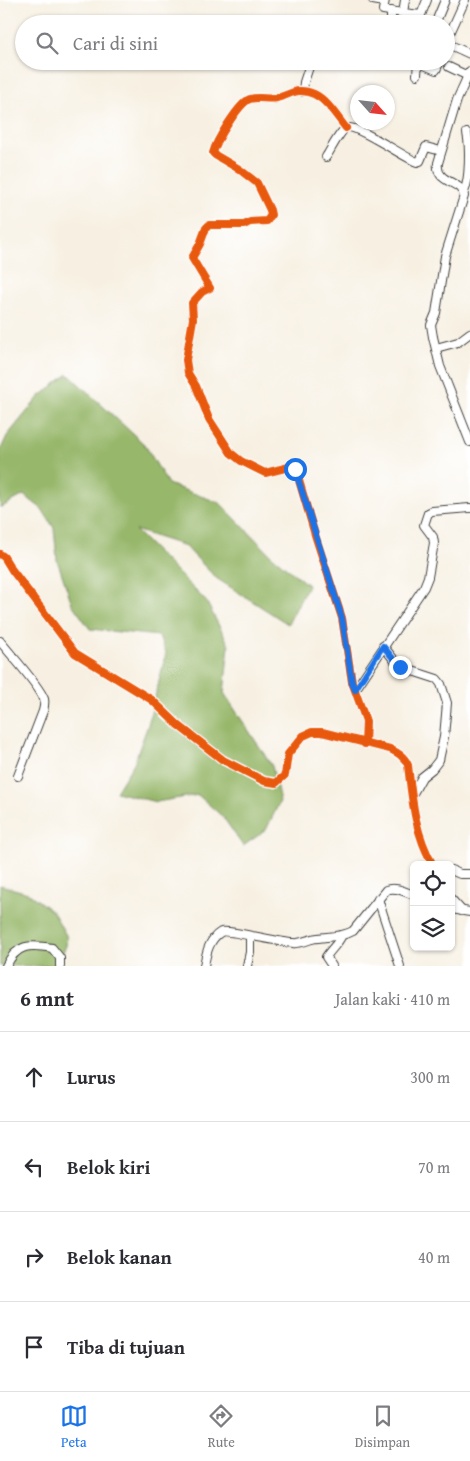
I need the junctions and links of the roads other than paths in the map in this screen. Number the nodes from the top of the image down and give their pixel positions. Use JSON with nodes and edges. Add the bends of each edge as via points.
{"nodes":[{"id":1,"x":373,"y":0,"type":"edge"},
{"id":2,"x":406,"y":0,"type":"edge"},
{"id":3,"x":427,"y":0,"type":"edge"},
{"id":4,"x":445,"y":0,"type":"edge"},
{"id":5,"x":465,"y":0,"type":"edge"},
{"id":6,"x":384,"y":1,"type":"edge"},
{"id":7,"x":391,"y":11,"type":"junction"},
{"id":8,"x":403,"y":13,"type":"junction"},
{"id":9,"x":391,"y":15,"type":"edge"},
{"id":10,"x":439,"y":15,"type":"edge"},
{"id":11,"x":455,"y":22,"type":"edge"},
{"id":12,"x":455,"y":45,"type":"edge"},
{"id":13,"x":469,"y":50,"type":"edge"},
{"id":14,"x":308,"y":70,"type":"edge"},
{"id":15,"x":417,"y":70,"type":"edge"},
{"id":16,"x":455,"y":70,"type":"edge"},
{"id":17,"x":469,"y":73,"type":"edge"},
{"id":18,"x":417,"y":75,"type":"dead end"},
{"id":19,"x":303,"y":92,"type":"junction"},
{"id":20,"x":346,"y":128,"type":"junction"},
{"id":21,"x":467,"y":133,"type":"dead end"},
{"id":22,"x":441,"y":151,"type":"junction"},
{"id":23,"x":326,"y":157,"type":"dead end"},
{"id":24,"x":464,"y":192,"type":"junction"},
{"id":25,"x":470,"y":334,"type":"edge"},
{"id":26,"x":436,"y":348,"type":"junction"},
{"id":27,"x":470,"y":442,"type":"edge"},
{"id":28,"x":470,"y":508,"type":"edge"},
{"id":29,"x":0,"y":554,"type":"edge"},
{"id":30,"x":0,"y":641,"type":"edge"},
{"id":31,"x":383,"y":646,"type":"junction"},
{"id":32,"x":355,"y":690,"type":"junction"},
{"id":33,"x":365,"y":744,"type":"junction"},
{"id":34,"x":18,"y":776,"type":"dead end"},
{"id":35,"x":412,"y":795,"type":"junction"},
{"id":36,"x":431,"y":861,"type":"edge"},
{"id":37,"x":455,"y":872,"type":"edge"},
{"id":38,"x":470,"y":874,"type":"edge"},
{"id":39,"x":410,"y":894,"type":"edge"},
{"id":40,"x":378,"y":899,"type":"junction"},
{"id":41,"x":455,"y":902,"type":"edge"},
{"id":42,"x":466,"y":912,"type":"edge"},
{"id":43,"x":342,"y":935,"type":"junction"},
{"id":44,"x":250,"y":937,"type":"junction"},
{"id":45,"x":6,"y":966,"type":"edge"},
{"id":46,"x":60,"y":966,"type":"edge"},
{"id":47,"x":204,"y":966,"type":"edge"},
{"id":48,"x":247,"y":966,"type":"edge"},
{"id":49,"x":332,"y":966,"type":"edge"},
{"id":50,"x":400,"y":966,"type":"edge"}],
"edges":[{"from":1,"to":6,"type":"street"},
{"from":2,"to":8,"type":"street"},
{"from":3,"to":8,"type":"street","via":[[421,15]]},
{"from":4,"to":10,"type":"street"},
{"from":5,"to":11,"type":"street"},
{"from":6,"to":7,"type":"street","via":[[383,10]]},
{"from":7,"to":8,"type":"street"},
{"from":7,"to":9,"type":"street"},
{"from":12,"to":13,"type":"street"},
{"from":14,"to":19,"type":"street"},
{"from":15,"to":18,"type":"street"},
{"from":16,"to":17,"type":"street"},
{"from":17,"to":22,"type":"street"},
{"from":19,"to":20,"type":"street","via":[[315,94],[323,100]]},
{"from":19,"to":32,"type":"street","via":[[246,101],[213,150],[215,155],[257,183],[270,213],[264,222],[211,224],[206,228],[192,258],[210,288],[192,303],[186,368],[209,419],[230,453],[265,473],[289,467],[296,470],[342,618]]},
{"from":20,"to":22,"type":"street","via":[[355,129],[417,162],[426,147]]},
{"from":20,"to":23,"type":"street"},
{"from":21,"to":24,"type":"street","via":[[468,181]]},
{"from":22,"to":24,"type":"street","via":[[438,173]]},
{"from":24,"to":26,"type":"street","via":[[445,256],[436,313],[431,325]]},
{"from":25,"to":26,"type":"street","via":[[458,342]]},
{"from":26,"to":27,"type":"street"},
{"from":28,"to":31,"type":"street","via":[[428,513],[424,525],[434,543],[427,581]]},
{"from":29,"to":33,"type":"street","via":[[75,652],[152,700],[178,725],[240,770],[276,784],[286,775],[288,754],[303,736],[312,732]]},
{"from":30,"to":34,"type":"street","via":[[44,702],[44,711]]},
{"from":31,"to":32,"type":"street"},
{"from":31,"to":35,"type":"street","via":[[400,667],[437,679],[448,707],[439,760],[422,777]]},
{"from":32,"to":33,"type":"street","via":[[366,721]]},
{"from":33,"to":35,"type":"street","via":[[403,757],[408,765]]},
{"from":35,"to":36,"type":"street","via":[[421,842]]},
{"from":37,"to":38,"type":"street"},
{"from":39,"to":40,"type":"street","via":[[390,888]]},
{"from":40,"to":43,"type":"street","via":[[353,931]]},
{"from":40,"to":50,"type":"street"},
{"from":41,"to":42,"type":"street"},
{"from":43,"to":44,"type":"street","via":[[294,944]]},
{"from":43,"to":49,"type":"street","via":[[326,957]]},
{"from":44,"to":47,"type":"street","via":[[231,931],[221,932],[207,950]]},
{"from":44,"to":48,"type":"street"},
{"from":45,"to":46,"type":"street","via":[[13,952],[27,947],[52,948],[60,958]]}]}
